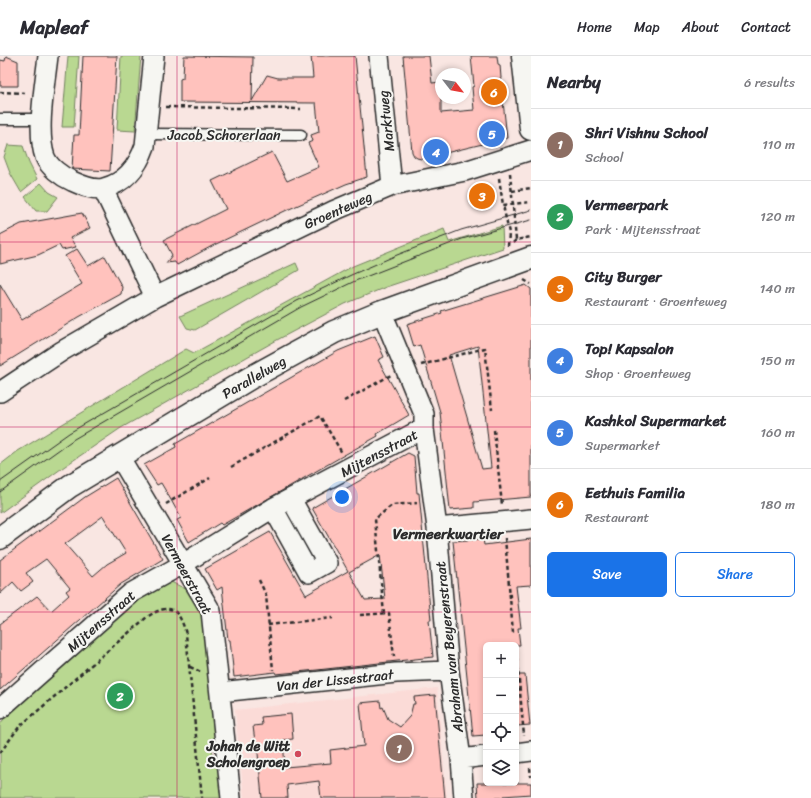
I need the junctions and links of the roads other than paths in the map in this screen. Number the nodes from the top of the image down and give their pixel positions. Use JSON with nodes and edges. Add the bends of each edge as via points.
{"nodes":[{"id":1,"x":48,"y":56,"type":"edge"},
{"id":2,"x":154,"y":56,"type":"edge"},
{"id":3,"x":379,"y":56,"type":"edge"},
{"id":4,"x":526,"y":62,"type":"edge"},
{"id":5,"x":0,"y":118,"type":"edge"},
{"id":6,"x":42,"y":119,"type":"junction"},
{"id":7,"x":531,"y":129,"type":"edge"},
{"id":8,"x":147,"y":134,"type":"junction"},
{"id":9,"x":301,"y":135,"type":"dead end"},
{"id":10,"x":531,"y":150,"type":"edge"},
{"id":11,"x":392,"y":186,"type":"junction"},
{"id":12,"x":103,"y":189,"type":"junction"},
{"id":13,"x":523,"y":262,"type":"edge"},
{"id":14,"x":155,"y":297,"type":"junction"},
{"id":15,"x":382,"y":312,"type":"junction"},
{"id":16,"x":0,"y":392,"type":"edge"},
{"id":17,"x":424,"y":430,"type":"junction"},
{"id":18,"x":119,"y":456,"type":"junction"},
{"id":19,"x":291,"y":499,"type":"junction"},
{"id":20,"x":272,"y":508,"type":"junction"},
{"id":21,"x":531,"y":519,"type":"edge"},
{"id":22,"x":437,"y":528,"type":"junction"},
{"id":23,"x":0,"y":538,"type":"edge"},
{"id":24,"x":183,"y":564,"type":"junction"},
{"id":25,"x":449,"y":671,"type":"junction"},
{"id":26,"x":220,"y":692,"type":"junction"},
{"id":27,"x":0,"y":709,"type":"edge"},
{"id":28,"x":483,"y":756,"type":"edge"},
{"id":29,"x":461,"y":759,"type":"junction"},
{"id":30,"x":231,"y":798,"type":"edge"},
{"id":31,"x":464,"y":798,"type":"edge"}],
"edges":[{"from":1,"to":6,"type":"street"},
{"from":2,"to":8,"type":"street","name":"Jacob Schorerlaan"},
{"from":3,"to":11,"type":"street","name":"Marktweg"},
{"from":4,"to":7,"type":"street"},
{"from":5,"to":6,"type":"lane"},
{"from":6,"to":12,"type":"street","via":[[41,139],[45,158],[54,170],[78,184]]},
{"from":8,"to":9,"type":"lane","name":"Jacob Schorerlaan"},
{"from":8,"to":12,"type":"street","name":"Jacob Schorerlaan","via":[[140,159],[131,172]]},
{"from":10,"to":11,"type":"street","name":"Groenteweg","via":[[465,171]]},
{"from":11,"to":14,"type":"street","name":"Groenteweg","via":[[332,210]]},
{"from":12,"to":14,"type":"street"},
{"from":13,"to":15,"type":"street","name":"Parallelweg"},
{"from":14,"to":16,"type":"street","name":"Groenteweg","via":[[62,351]]},
{"from":15,"to":17,"type":"street","name":"Abraham van Beyerenstraat","via":[[424,414]]},
{"from":15,"to":18,"type":"street","name":"Parallelweg","via":[[334,332],[250,378]]},
{"from":17,"to":19,"type":"street","name":"Mijtensstraat"},
{"from":17,"to":22,"type":"street","name":"Abraham van Beyerenstraat"},
{"from":18,"to":23,"type":"street","name":"Parallelweg","via":[[70,486]]},
{"from":18,"to":24,"type":"street","name":"Vermeerstraat"},
{"from":19,"to":20,"type":"street","name":"Mijtensstraat"},
{"from":19,"to":20,"type":"street","via":[[327,563],[309,573]]},
{"from":20,"to":24,"type":"street","name":"Mijtensstraat"},
{"from":21,"to":22,"type":"street"},
{"from":22,"to":25,"type":"street","name":"Abraham van Beyerenstraat"},
{"from":24,"to":26,"type":"street","name":"Vermeerstraat","via":[[211,611]]},
{"from":24,"to":27,"type":"street","name":"Mijtensstraat","via":[[131,593]]},
{"from":25,"to":26,"type":"street","name":"Van der Lissestraat","via":[[274,685]]},
{"from":25,"to":29,"type":"street","name":"Abraham van Beyerenstraat"},
{"from":26,"to":30,"type":"street","name":"Vermeerstraat"},
{"from":28,"to":29,"type":"street"},
{"from":29,"to":31,"type":"street","name":"Abraham van Beyerenstraat"}]}
